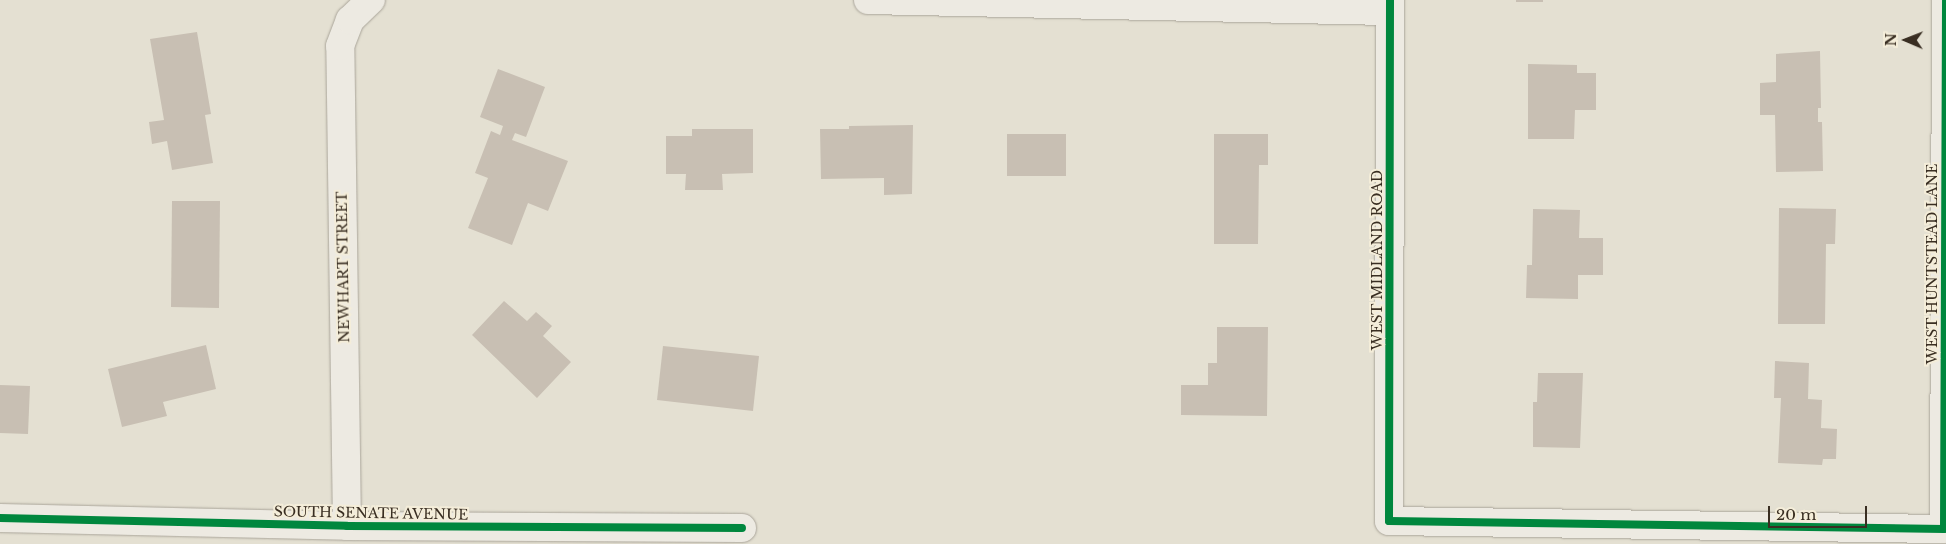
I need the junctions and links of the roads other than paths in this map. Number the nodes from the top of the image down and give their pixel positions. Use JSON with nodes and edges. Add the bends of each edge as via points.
{"nodes":[{"id":1,"x":868,"y":0,"type":"edge"},
{"id":2,"x":1946,"y":0,"type":"edge"},
{"id":3,"x":1390,"y":5,"type":"edge"},
{"id":4,"x":363,"y":6,"type":"edge"},
{"id":5,"x":0,"y":518,"type":"edge"},
{"id":6,"x":1389,"y":520,"type":"joint"},
{"id":7,"x":347,"y":526,"type":"junction"},
{"id":8,"x":742,"y":528,"type":"dead end"}],
"edges":[{"from":1,"to":3,"type":"street"},
{"from":2,"to":6,"type":"street","name":"WEST HUNTSTEAD LANE","via":[[1944,529]]},
{"from":3,"to":6,"type":"street","name":"WEST MIDLAND ROAD"},
{"from":4,"to":7,"type":"street","name":"NEWHART STREET","via":[[342,37],[340,46]]},
{"from":5,"to":7,"type":"street","name":"SOUTH SENATE AVENUE"},
{"from":7,"to":8,"type":"street","name":"SOUTH SENATE AVENUE"}]}
